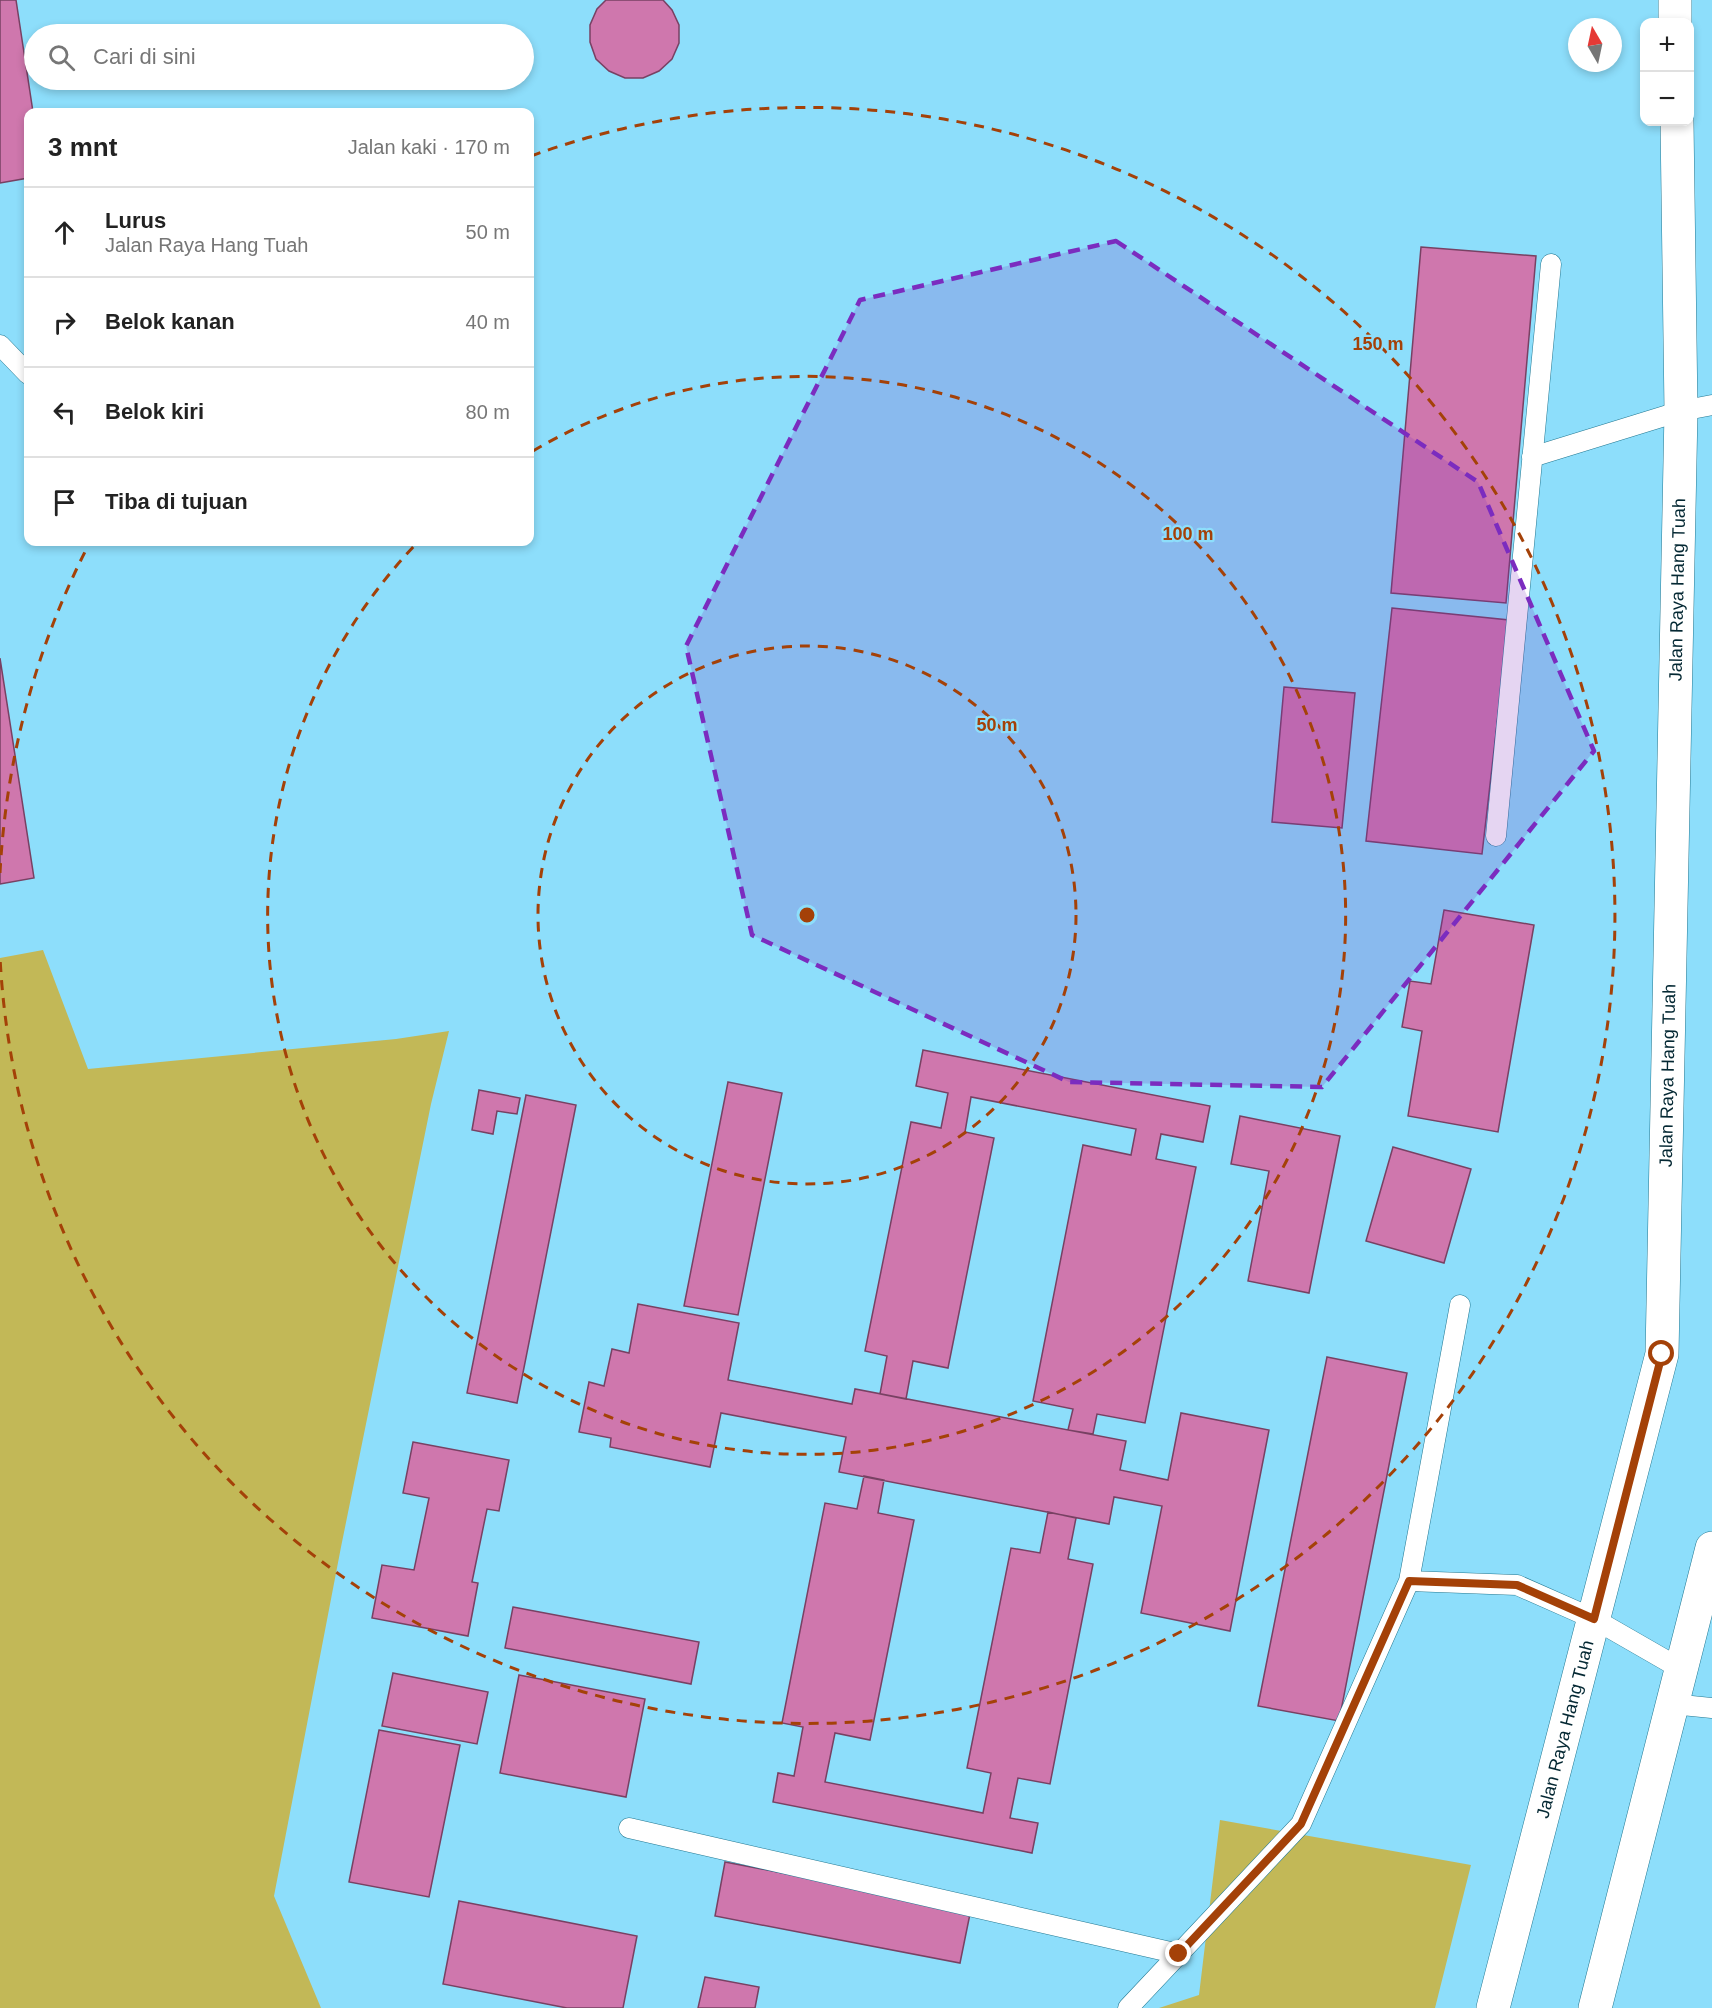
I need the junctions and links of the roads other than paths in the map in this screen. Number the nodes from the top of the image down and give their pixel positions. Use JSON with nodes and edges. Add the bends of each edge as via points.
{"nodes":[{"id":1,"x":1675,"y":0,"type":"edge"},
{"id":2,"x":1675,"y":18,"type":"edge"},
{"id":3,"x":1677,"y":126,"type":"edge"},
{"id":4,"x":1551,"y":264,"type":"dead end"},
{"id":5,"x":0,"y":345,"type":"edge"},
{"id":6,"x":24,"y":370,"type":"edge"},
{"id":7,"x":1696,"y":408,"type":"edge"},
{"id":8,"x":1532,"y":457,"type":"junction"},
{"id":9,"x":1496,"y":836,"type":"dead end"},
{"id":10,"x":1460,"y":1305,"type":"dead end"},
{"id":11,"x":1712,"y":1548,"type":"edge"},
{"id":12,"x":1409,"y":1581,"type":"junction"},
{"id":13,"x":1594,"y":1619,"type":"junction"},
{"id":14,"x":1681,"y":1669,"type":"junction"},
{"id":15,"x":1672,"y":1704,"type":"junction"},
{"id":16,"x":1712,"y":1708,"type":"edge"},
{"id":17,"x":629,"y":1828,"type":"dead end"},
{"id":18,"x":1179,"y":1954,"type":"junction"},
{"id":19,"x":1128,"y":2008,"type":"edge"},
{"id":20,"x":1493,"y":2008,"type":"edge"},
{"id":21,"x":1595,"y":2008,"type":"edge"}],
"edges":[{"from":1,"to":2,"type":"street"},
{"from":3,"to":7,"type":"street","name":"Jalan Raya Hang Tuah"},
{"from":4,"to":8,"type":"lane"},
{"from":5,"to":6,"type":"lane"},
{"from":7,"to":8,"type":"lane"},
{"from":7,"to":13,"type":"street","name":"Jalan Raya Hang Tuah","via":[[1662,1354]]},
{"from":8,"to":9,"type":"lane"},
{"from":10,"to":12,"type":"lane"},
{"from":11,"to":14,"type":"street"},
{"from":12,"to":13,"type":"lane","via":[[1517,1585]]},
{"from":12,"to":18,"type":"lane","via":[[1301,1824]]},
{"from":13,"to":14,"type":"lane"},
{"from":13,"to":20,"type":"street","name":"Jalan Raya Hang Tuah"},
{"from":14,"to":15,"type":"street"},
{"from":15,"to":16,"type":"lane"},
{"from":15,"to":21,"type":"street"},
{"from":17,"to":18,"type":"lane"},
{"from":18,"to":19,"type":"lane"}]}
